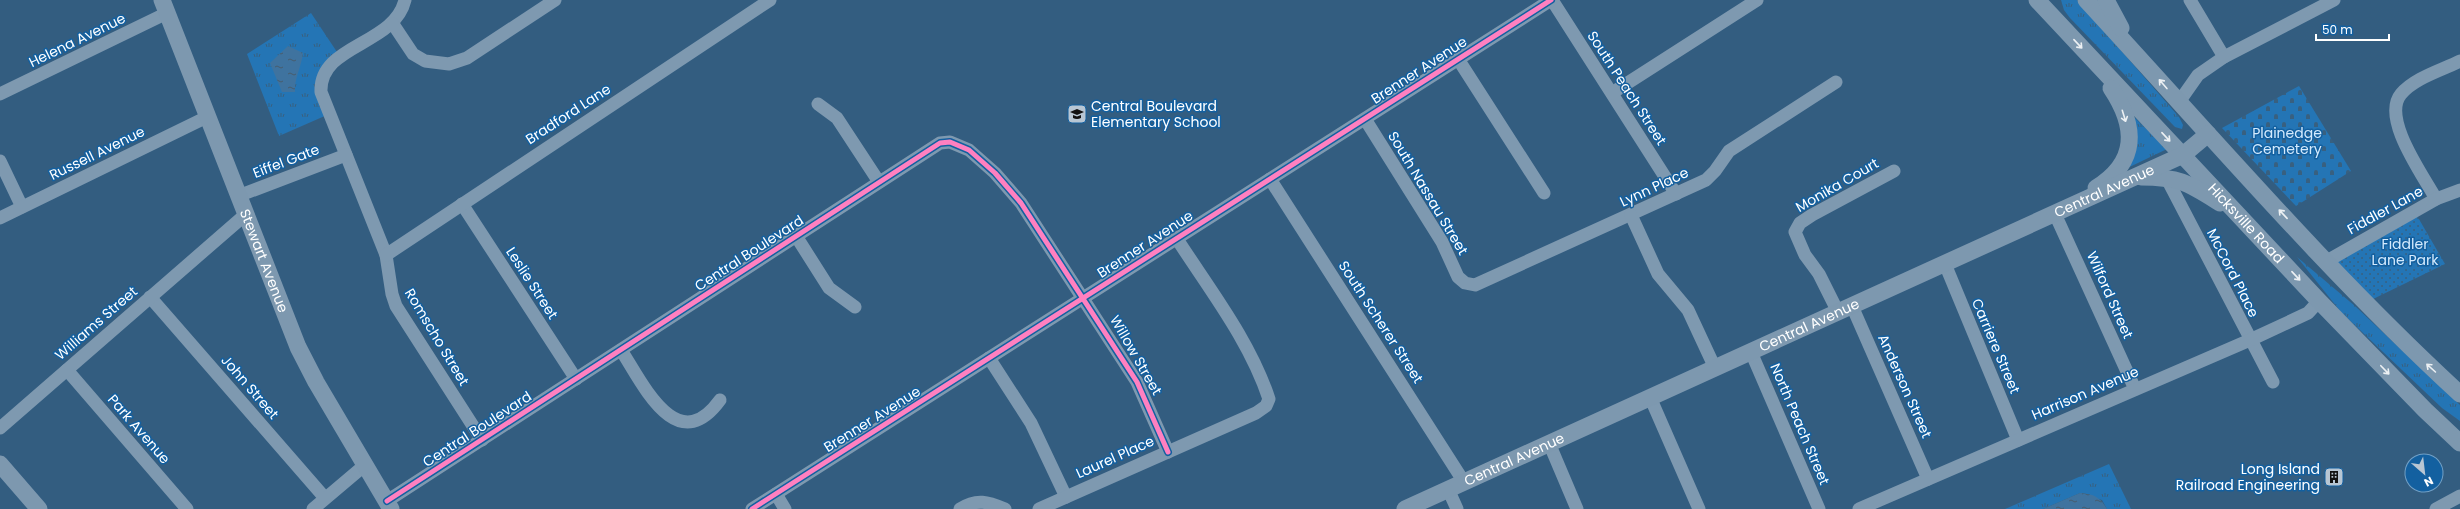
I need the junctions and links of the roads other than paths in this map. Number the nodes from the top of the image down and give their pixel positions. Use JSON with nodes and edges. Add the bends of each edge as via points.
{"nodes":[{"id":1,"x":405,"y":0,"type":"edge"},
{"id":2,"x":555,"y":0,"type":"edge"},
{"id":3,"x":770,"y":0,"type":"edge"},
{"id":4,"x":1552,"y":0,"type":"edge"},
{"id":5,"x":1758,"y":0,"type":"edge"},
{"id":6,"x":2037,"y":0,"type":"edge"},
{"id":7,"x":2051,"y":0,"type":"edge"},
{"id":8,"x":2086,"y":0,"type":"edge"},
{"id":9,"x":2106,"y":0,"type":"edge"},
{"id":10,"x":2190,"y":0,"type":"edge"},
{"id":11,"x":2334,"y":0,"type":"edge"},
{"id":12,"x":164,"y":7,"type":"edge"},
{"id":13,"x":393,"y":24,"type":"junction"},
{"id":14,"x":2066,"y":30,"type":"junction"},
{"id":15,"x":2132,"y":49,"type":"junction"},
{"id":16,"x":2224,"y":57,"type":"junction"},
{"id":17,"x":2091,"y":58,"type":"junction"},
{"id":18,"x":1458,"y":59,"type":"junction"},
{"id":19,"x":2460,"y":61,"type":"edge"},
{"id":20,"x":1836,"y":82,"type":"dead end"},
{"id":21,"x":1612,"y":93,"type":"junction"},
{"id":22,"x":0,"y":94,"type":"edge"},
{"id":23,"x":2179,"y":102,"type":"junction"},
{"id":24,"x":818,"y":104,"type":"dead end"},
{"id":25,"x":208,"y":117,"type":"junction"},
{"id":26,"x":1365,"y":119,"type":"junction"},
{"id":27,"x":2208,"y":134,"type":"junction"},
{"id":28,"x":346,"y":155,"type":"junction"},
{"id":29,"x":2183,"y":155,"type":"junction"},
{"id":30,"x":0,"y":161,"type":"edge"},
{"id":31,"x":1894,"y":171,"type":"dead end"},
{"id":32,"x":2137,"y":176,"type":"junction"},
{"id":33,"x":2166,"y":177,"type":"junction"},
{"id":34,"x":1270,"y":179,"type":"junction"},
{"id":35,"x":879,"y":182,"type":"junction"},
{"id":36,"x":2460,"y":190,"type":"edge"},
{"id":37,"x":1544,"y":193,"type":"dead end"},
{"id":38,"x":1676,"y":194,"type":"junction"},
{"id":39,"x":238,"y":196,"type":"junction"},
{"id":40,"x":2436,"y":199,"type":"junction"},
{"id":41,"x":462,"y":204,"type":"junction"},
{"id":42,"x":22,"y":207,"type":"junction"},
{"id":43,"x":2059,"y":212,"type":"junction"},
{"id":44,"x":245,"y":215,"type":"junction"},
{"id":45,"x":1631,"y":215,"type":"junction"},
{"id":46,"x":2240,"y":216,"type":"junction"},
{"id":47,"x":0,"y":218,"type":"edge"},
{"id":48,"x":796,"y":236,"type":"junction"},
{"id":49,"x":1177,"y":239,"type":"junction"},
{"id":50,"x":386,"y":255,"type":"junction"},
{"id":51,"x":2327,"y":261,"type":"junction"},
{"id":52,"x":1945,"y":264,"type":"junction"},
{"id":53,"x":1464,"y":283,"type":"joint"},
{"id":54,"x":150,"y":297,"type":"junction"},
{"id":55,"x":1083,"y":298,"type":"junction"},
{"id":56,"x":2319,"y":301,"type":"junction"},
{"id":57,"x":855,"y":307,"type":"dead end"},
{"id":58,"x":1845,"y":309,"type":"junction"},
{"id":59,"x":2250,"y":340,"type":"junction"},
{"id":60,"x":621,"y":350,"type":"junction"},
{"id":61,"x":1751,"y":352,"type":"junction"},
{"id":62,"x":989,"y":358,"type":"junction"},
{"id":63,"x":1715,"y":368,"type":"junction"},
{"id":64,"x":67,"y":370,"type":"junction"},
{"id":65,"x":576,"y":379,"type":"junction"},
{"id":66,"x":2273,"y":382,"type":"dead end"},
{"id":67,"x":2400,"y":386,"type":"junction"},
{"id":68,"x":2135,"y":389,"type":"junction"},
{"id":69,"x":2460,"y":394,"type":"edge"},
{"id":70,"x":1650,"y":397,"type":"junction"},
{"id":71,"x":720,"y":400,"type":"dead end"},
{"id":72,"x":2460,"y":426,"type":"edge"},
{"id":73,"x":0,"y":428,"type":"edge"},
{"id":74,"x":482,"y":440,"type":"junction"},
{"id":75,"x":2018,"y":440,"type":"junction"},
{"id":76,"x":2460,"y":443,"type":"edge"},
{"id":77,"x":1549,"y":444,"type":"junction"},
{"id":78,"x":1168,"y":452,"type":"junction"},
{"id":79,"x":0,"y":464,"type":"edge"},
{"id":80,"x":365,"y":465,"type":"junction"},
{"id":81,"x":1928,"y":479,"type":"junction"},
{"id":82,"x":776,"y":494,"type":"junction"},
{"id":83,"x":1456,"y":495,"type":"edge"},
{"id":84,"x":2460,"y":496,"type":"edge"},
{"id":85,"x":1066,"y":497,"type":"junction"},
{"id":86,"x":325,"y":498,"type":"junction"},
{"id":87,"x":389,"y":505,"type":"edge"},
{"id":88,"x":39,"y":509,"type":"edge"},
{"id":89,"x":187,"y":509,"type":"edge"},
{"id":90,"x":313,"y":509,"type":"edge"},
{"id":91,"x":752,"y":509,"type":"edge"},
{"id":92,"x":785,"y":509,"type":"edge"},
{"id":93,"x":960,"y":509,"type":"edge"},
{"id":94,"x":1005,"y":509,"type":"edge"},
{"id":95,"x":1039,"y":509,"type":"edge"},
{"id":96,"x":1405,"y":509,"type":"edge"},
{"id":97,"x":1577,"y":509,"type":"edge"},
{"id":98,"x":1699,"y":509,"type":"edge"},
{"id":99,"x":1819,"y":509,"type":"edge"},
{"id":100,"x":1859,"y":509,"type":"edge"},
{"id":101,"x":2436,"y":509,"type":"edge"}],
"edges":[{"from":1,"to":13,"type":"street"},
{"from":2,"to":13,"type":"street","via":[[467,58],[448,64],[425,61],[413,54]]},
{"from":3,"to":41,"type":"street","name":"Bradford Lane"},
{"from":4,"to":18,"type":"street","name":"Brenner Avenue"},
{"from":4,"to":21,"type":"street","name":"South Peach Street"},
{"from":5,"to":21,"type":"street"},
{"from":6,"to":14,"type":"main road","name":"Hicksville Road"},
{"from":7,"to":14,"type":"main road"},
{"from":8,"to":15,"type":"main road"},
{"from":9,"to":15,"type":"main road"},
{"from":10,"to":16,"type":"street"},
{"from":11,"to":16,"type":"street"},
{"from":12,"to":22,"type":"street","name":"Helena Avenue"},
{"from":12,"to":25,"type":"main road","name":"Stewart Avenue"},
{"from":13,"to":28,"type":"street","name":"Romscho Street","via":[[334,61],[323,76],[322,92]]},
{"from":14,"to":17,"type":"main road","name":"Hicksville Road","one_way":true},
{"from":23,"to":15,"type":"main road","one_way":true},
{"from":16,"to":23,"type":"street","via":[[2198,75]]},
{"from":17,"to":29,"type":"main road","name":"Hicksville Road","one_way":true},
{"from":17,"to":43,"type":"main road","one_way":true,"via":[[2118,98],[2128,130],[2129,146],[2125,162],[2118,171],[2100,186]]},
{"from":18,"to":26,"type":"street","name":"Brenner Avenue"},
{"from":18,"to":37,"type":"street"},
{"from":19,"to":40,"type":"street","via":[[2411,85],[2400,94],[2395,106],[2398,129]]},
{"from":20,"to":38,"type":"street","name":"Lynn Place","via":[[1746,138],[1729,152],[1706,180]]},
{"from":21,"to":38,"type":"street","name":"South Peach Street"},
{"from":23,"to":27,"type":"main road"},
{"from":24,"to":35,"type":"street","via":[[837,118]]},
{"from":25,"to":39,"type":"main road","name":"Stewart Avenue"},
{"from":25,"to":42,"type":"street","name":"Russell Avenue"},
{"from":26,"to":34,"type":"street","name":"Brenner Avenue"},
{"from":26,"to":53,"type":"street","name":"South Nassau Street","via":[[1442,242],[1458,277]]},
{"from":27,"to":29,"type":"main road","name":"Central Avenue"},
{"from":51,"to":27,"type":"main road","one_way":true},
{"from":28,"to":39,"type":"street","name":"Eiffel Gate"},
{"from":28,"to":50,"type":"street","name":"Romscho Street"},
{"from":29,"to":32,"type":"main road","name":"Central Avenue"},
{"from":29,"to":46,"type":"main road","name":"Hicksville Road"},
{"from":30,"to":42,"type":"street"},
{"from":31,"to":58,"type":"street","name":"Monika Court","via":[[1812,215],[1800,223],[1795,232],[1805,255]]},
{"from":32,"to":33,"type":"main road"},
{"from":32,"to":43,"type":"main road","name":"Central Avenue"},
{"from":33,"to":46,"type":"main road","via":[[2188,183]]},
{"from":33,"to":59,"type":"street","name":"McCord Place"},
{"from":34,"to":49,"type":"street","name":"Brenner Avenue"},
{"from":34,"to":83,"type":"street","name":"South Scherer Street"},
{"from":35,"to":48,"type":"street","name":"Central Boulevard"},
{"from":35,"to":55,"type":"street","name":"Central Boulevard","via":[[940,143],[950,142],[969,150],[995,173],[1021,203]]},
{"from":36,"to":40,"type":"street","name":"Fiddler Lane"},
{"from":38,"to":45,"type":"street","name":"Lynn Place"},
{"from":39,"to":44,"type":"main road","name":"Stewart Avenue"},
{"from":40,"to":51,"type":"street","name":"Fiddler Lane"},
{"from":41,"to":50,"type":"street","name":"Bradford Lane"},
{"from":41,"to":65,"type":"street","name":"Leslie Street"},
{"from":42,"to":47,"type":"street","name":"Russell Avenue"},
{"from":43,"to":52,"type":"main road","name":"Central Avenue"},
{"from":43,"to":68,"type":"street","name":"Wilford Street"},
{"from":44,"to":54,"type":"street","name":"Williams Street"},
{"from":44,"to":80,"type":"main road","name":"Stewart Avenue","via":[[298,347]]},
{"from":45,"to":53,"type":"street","name":"Lynn Place","via":[[1475,285]]},
{"from":45,"to":63,"type":"street","via":[[1658,274],[1688,310]]},
{"from":46,"to":56,"type":"main road","name":"Hicksville Road","one_way":true},
{"from":48,"to":57,"type":"street","via":[[829,288]]},
{"from":48,"to":60,"type":"street","name":"Central Boulevard"},
{"from":49,"to":55,"type":"street","name":"Brenner Avenue"},
{"from":49,"to":78,"type":"street","name":"Laurel Place","via":[[1242,340],[1261,375],[1269,399],[1256,413]]},
{"from":50,"to":74,"type":"street","name":"Romscho Street","via":[[396,306]]},
{"from":69,"to":51,"type":"main road","one_way":true,"via":[[2411,350]]},
{"from":52,"to":58,"type":"main road","name":"Central Avenue"},
{"from":52,"to":75,"type":"street","name":"Carriere Street"},
{"from":54,"to":64,"type":"street","name":"Williams Street"},
{"from":54,"to":86,"type":"street","name":"John Street"},
{"from":55,"to":62,"type":"street","name":"Brenner Avenue"},
{"from":55,"to":78,"type":"street","name":"Willow Street","via":[[1136,382]]},
{"from":56,"to":59,"type":"street","name":"Harrison Avenue","via":[[2314,310]]},
{"from":56,"to":67,"type":"main road","name":"Hicksville Road","one_way":true},
{"from":58,"to":61,"type":"main road","name":"Central Avenue"},
{"from":58,"to":81,"type":"street","name":"Anderson Street"},
{"from":59,"to":66,"type":"street","name":"McCord Place"},
{"from":59,"to":68,"type":"street","name":"Harrison Avenue"},
{"from":60,"to":65,"type":"street","name":"Central Boulevard"},
{"from":60,"to":71,"type":"street","via":[[657,407],[667,416],[676,420],[700,420],[713,410]]},
{"from":61,"to":63,"type":"main road","name":"Central Avenue"},
{"from":61,"to":99,"type":"street","name":"North Peach Street"},
{"from":62,"to":82,"type":"street","name":"Brenner Avenue"},
{"from":62,"to":85,"type":"street","via":[[1031,423]]},
{"from":63,"to":70,"type":"main road","name":"Central Avenue"},
{"from":64,"to":73,"type":"street","name":"Williams Street"},
{"from":64,"to":89,"type":"street","name":"Park Avenue"},
{"from":65,"to":74,"type":"street","name":"Central Boulevard"},
{"from":67,"to":72,"type":"main road"},
{"from":67,"to":76,"type":"main road","name":"Hicksville Road"},
{"from":68,"to":75,"type":"street","name":"Harrison Avenue"},
{"from":70,"to":77,"type":"main road","name":"Central Avenue"},
{"from":70,"to":98,"type":"street"},
{"from":74,"to":87,"type":"street","name":"Central Boulevard"},
{"from":75,"to":81,"type":"street","name":"Harrison Avenue"},
{"from":77,"to":83,"type":"main road","name":"Central Avenue"},
{"from":77,"to":97,"type":"street"},
{"from":78,"to":85,"type":"street","name":"Laurel Place"},
{"from":79,"to":88,"type":"main road"},
{"from":80,"to":86,"type":"street"},
{"from":80,"to":87,"type":"main road","name":"Stewart Avenue"},
{"from":81,"to":100,"type":"street","name":"Harrison Avenue"},
{"from":82,"to":91,"type":"street","name":"Brenner Avenue"},
{"from":82,"to":92,"type":"street"},
{"from":83,"to":96,"type":"main road","name":"Central Avenue"},
{"from":84,"to":101,"type":"street"},
{"from":85,"to":95,"type":"street","name":"Laurel Place"},
{"from":86,"to":90,"type":"street"},
{"from":93,"to":94,"type":"street","via":[[970,502],[985,501]]}]}
